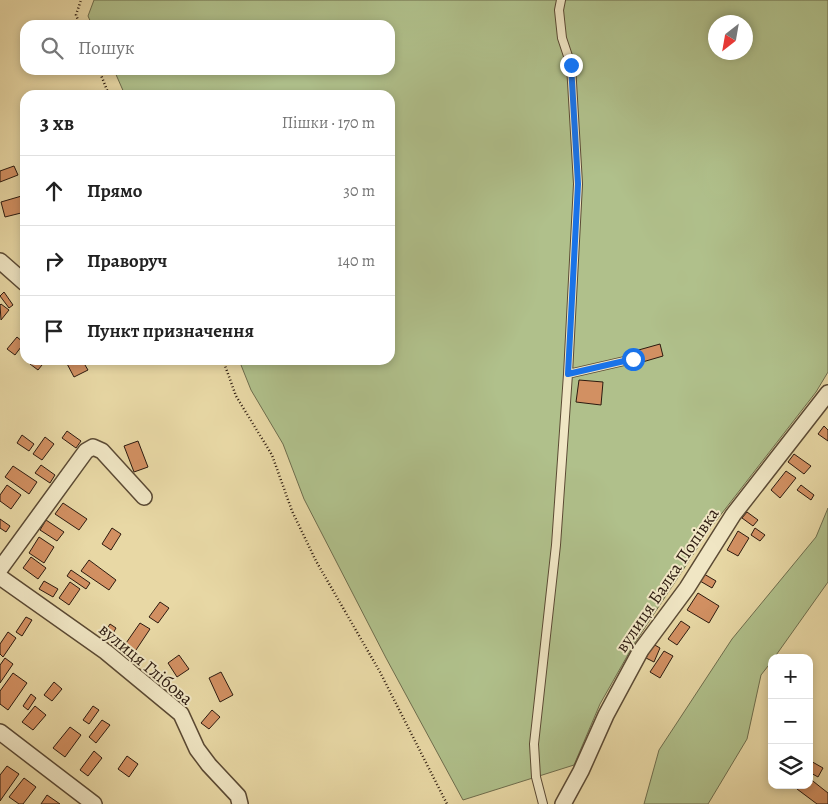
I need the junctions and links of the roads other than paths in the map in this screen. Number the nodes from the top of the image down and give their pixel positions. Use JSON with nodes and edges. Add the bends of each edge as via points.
{"nodes":[{"id":1,"x":561,"y":0,"type":"edge"},
{"id":2,"x":0,"y":261,"type":"edge"},
{"id":3,"x":20,"y":279,"type":"edge"},
{"id":4,"x":633,"y":359,"type":"dead end"},
{"id":5,"x":568,"y":374,"type":"junction"},
{"id":6,"x":828,"y":393,"type":"edge"},
{"id":7,"x":144,"y":497,"type":"dead end"},
{"id":8,"x":0,"y":569,"type":"edge"},
{"id":9,"x":0,"y":577,"type":"edge"},
{"id":10,"x":0,"y":732,"type":"edge"},
{"id":11,"x":94,"y":804,"type":"edge"},
{"id":12,"x":240,"y":804,"type":"edge"},
{"id":13,"x":544,"y":804,"type":"edge"},
{"id":14,"x":563,"y":804,"type":"edge"}],
"edges":[{"from":1,"to":5,"type":"lane","via":[[562,38],[571,65],[578,184]]},
{"from":2,"to":3,"type":"street"},
{"from":4,"to":5,"type":"lane"},
{"from":5,"to":13,"type":"lane","via":[[556,545],[534,744],[536,777]]},
{"from":6,"to":14,"type":"street","name":"вулиця Балка Попівка","via":[[733,515],[687,588],[641,650]]},
{"from":7,"to":8,"type":"street","via":[[102,451],[93,447],[86,451]]},
{"from":9,"to":12,"type":"street","name":"вулиця Глібова","via":[[106,652],[181,714],[197,749],[238,796]]},
{"from":10,"to":11,"type":"street"}]}
